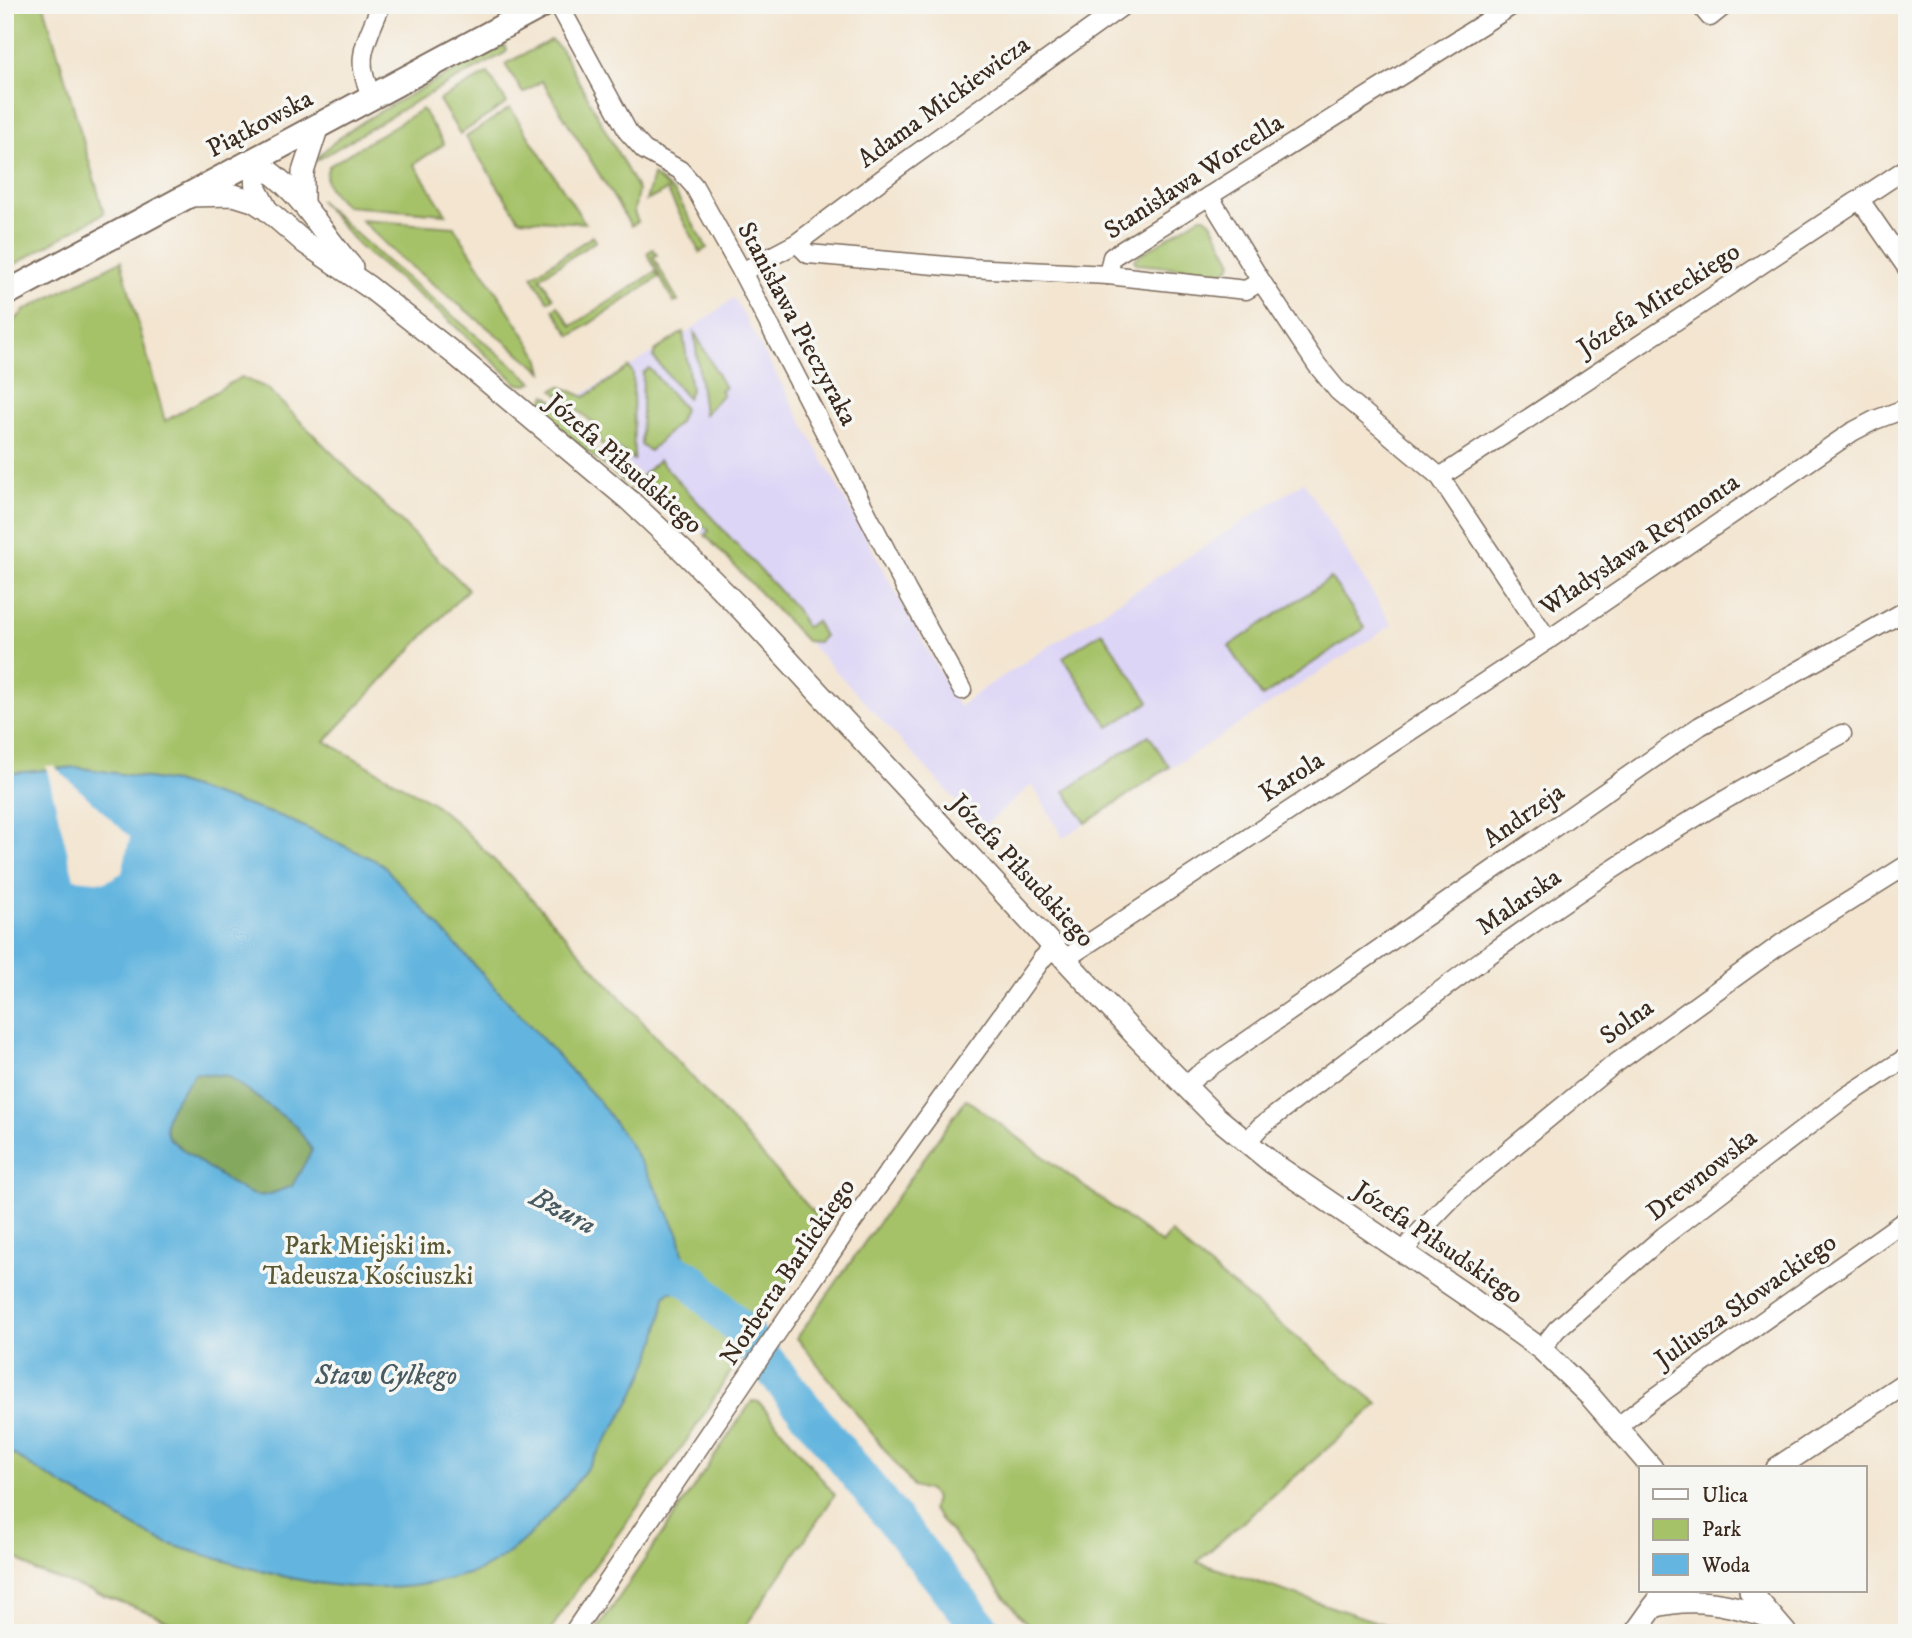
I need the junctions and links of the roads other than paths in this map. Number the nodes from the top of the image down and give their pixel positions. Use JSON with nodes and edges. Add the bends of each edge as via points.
{"nodes":[{"id":1,"x":381,"y":5,"type":"edge"},
{"id":2,"x":543,"y":5,"type":"edge"},
{"id":3,"x":559,"y":5,"type":"edge"},
{"id":4,"x":1124,"y":5,"type":"edge"},
{"id":5,"x":1513,"y":5,"type":"edge"},
{"id":6,"x":1725,"y":5,"type":"edge"},
{"id":7,"x":1705,"y":11,"type":"edge"},
{"id":8,"x":372,"y":97,"type":"junction"},
{"id":9,"x":318,"y":126,"type":"junction"},
{"id":10,"x":254,"y":160,"type":"junction"},
{"id":11,"x":1907,"y":168,"type":"edge"},
{"id":12,"x":189,"y":196,"type":"junction"},
{"id":13,"x":1209,"y":196,"type":"junction"},
{"id":14,"x":1860,"y":200,"type":"junction"},
{"id":15,"x":303,"y":203,"type":"junction"},
{"id":16,"x":267,"y":210,"type":"junction"},
{"id":17,"x":797,"y":243,"type":"junction"},
{"id":18,"x":1907,"y":268,"type":"edge"},
{"id":19,"x":742,"y":272,"type":"junction"},
{"id":20,"x":1108,"y":275,"type":"junction"},
{"id":21,"x":1261,"y":281,"type":"junction"},
{"id":22,"x":369,"y":287,"type":"junction"},
{"id":23,"x":5,"y":294,"type":"edge"},
{"id":24,"x":1907,"y":408,"type":"edge"},
{"id":25,"x":1440,"y":477,"type":"junction"},
{"id":26,"x":1907,"y":610,"type":"edge"},
{"id":27,"x":1548,"y":640,"type":"junction"},
{"id":28,"x":962,"y":690,"type":"dead end"},
{"id":29,"x":1842,"y":734,"type":"dead end"},
{"id":30,"x":1907,"y":865,"type":"edge"},
{"id":31,"x":1060,"y":953,"type":"junction"},
{"id":32,"x":1907,"y":1057,"type":"edge"},
{"id":33,"x":1185,"y":1087,"type":"junction"},
{"id":34,"x":1246,"y":1143,"type":"junction"},
{"id":35,"x":1907,"y":1219,"type":"edge"},
{"id":36,"x":1404,"y":1253,"type":"junction"},
{"id":37,"x":1541,"y":1349,"type":"junction"},
{"id":38,"x":1907,"y":1382,"type":"edge"},
{"id":39,"x":1617,"y":1427,"type":"junction"},
{"id":40,"x":1650,"y":1466,"type":"edge"},
{"id":41,"x":1780,"y":1466,"type":"edge"},
{"id":42,"x":1751,"y":1592,"type":"edge"},
{"id":43,"x":1659,"y":1599,"type":"edge"},
{"id":44,"x":1779,"y":1625,"type":"edge"},
{"id":45,"x":573,"y":1633,"type":"edge"},
{"id":46,"x":1635,"y":1633,"type":"edge"}],
"edges":[{"from":1,"to":8,"type":"street","via":[[362,58],[361,70]]},
{"from":2,"to":8,"type":"main road","name":"Piątkowska"},
{"from":3,"to":19,"type":"street","name":"Stanisława Pieczyraka","via":[[628,132],[644,150],[688,177]]},
{"from":4,"to":17,"type":"street","name":"Adama Mickiewicza"},
{"from":5,"to":13,"type":"street","name":"Stanisława Worcella"},
{"from":6,"to":7,"type":"street"},
{"from":8,"to":9,"type":"main road","name":"Piątkowska"},
{"from":9,"to":10,"type":"main road","name":"Piątkowska"},
{"from":9,"to":15,"type":"street","via":[[303,172]]},
{"from":10,"to":12,"type":"main road","name":"Piątkowska"},
{"from":10,"to":15,"type":"street","name":"Józefa Piłsudskiego","via":[[273,172]]},
{"from":10,"to":16,"type":"street","via":[[256,189]]},
{"from":11,"to":14,"type":"street","name":"Józefa Mireckiego"},
{"from":12,"to":16,"type":"street","via":[[234,195]]},
{"from":12,"to":23,"type":"main road","name":"Piątkowska"},
{"from":13,"to":20,"type":"street","name":"Stanisława Worcella","via":[[1112,257]]},
{"from":13,"to":21,"type":"street","name":"Władysława Reymonta"},
{"from":14,"to":18,"type":"street"},
{"from":14,"to":25,"type":"street","name":"Józefa Mireckiego"},
{"from":15,"to":22,"type":"street","name":"Józefa Piłsudskiego"},
{"from":16,"to":22,"type":"street","name":"Józefa Piłsudskiego"},
{"from":17,"to":19,"type":"street","name":"Adama Mickiewicza"},
{"from":17,"to":20,"type":"street","name":"Stanisława Worcella","via":[[808,254]]},
{"from":19,"to":28,"type":"street","name":"Stanisława Pieczyraka"},
{"from":20,"to":21,"type":"street","via":[[1245,290]]},
{"from":21,"to":25,"type":"street","name":"Władysława Reymonta","via":[[1338,391]]},
{"from":22,"to":31,"type":"street","name":"Józefa Piłsudskiego","via":[[629,500],[682,550]]},
{"from":24,"to":27,"type":"street","name":"Władysława Reymonta","via":[[1852,432]]},
{"from":25,"to":27,"type":"street","name":"Władysława Reymonta"},
{"from":26,"to":33,"type":"street","name":"Andrzeja","via":[[1700,726]]},
{"from":27,"to":31,"type":"street","name":"Karola"},
{"from":29,"to":34,"type":"street","name":"Malarska","via":[[1637,853],[1572,897],[1379,1037],[1260,1127]]},
{"from":30,"to":36,"type":"street","name":"Solna","via":[[1781,944],[1612,1066],[1457,1193]]},
{"from":31,"to":33,"type":"street","name":"Józefa Piłsudskiego"},
{"from":31,"to":45,"type":"street","name":"Norberta Barlickiego","via":[[1042,959],[949,1085]]},
{"from":32,"to":37,"type":"street","name":"Drewnowska","via":[[1847,1096],[1664,1236]]},
{"from":33,"to":34,"type":"street","name":"Józefa Piłsudskiego"},
{"from":34,"to":36,"type":"street","name":"Józefa Piłsudskiego"},
{"from":35,"to":39,"type":"street","name":"Juliusza Słowackiego"},
{"from":36,"to":37,"type":"street","name":"Józefa Piłsudskiego"},
{"from":37,"to":39,"type":"street","name":"Józefa Piłsudskiego"},
{"from":38,"to":41,"type":"street"},
{"from":39,"to":40,"type":"street","name":"Józefa Piłsudskiego"},
{"from":42,"to":44,"type":"street"},
{"from":43,"to":44,"type":"street","via":[[1738,1606]]},
{"from":43,"to":46,"type":"street"}]}
